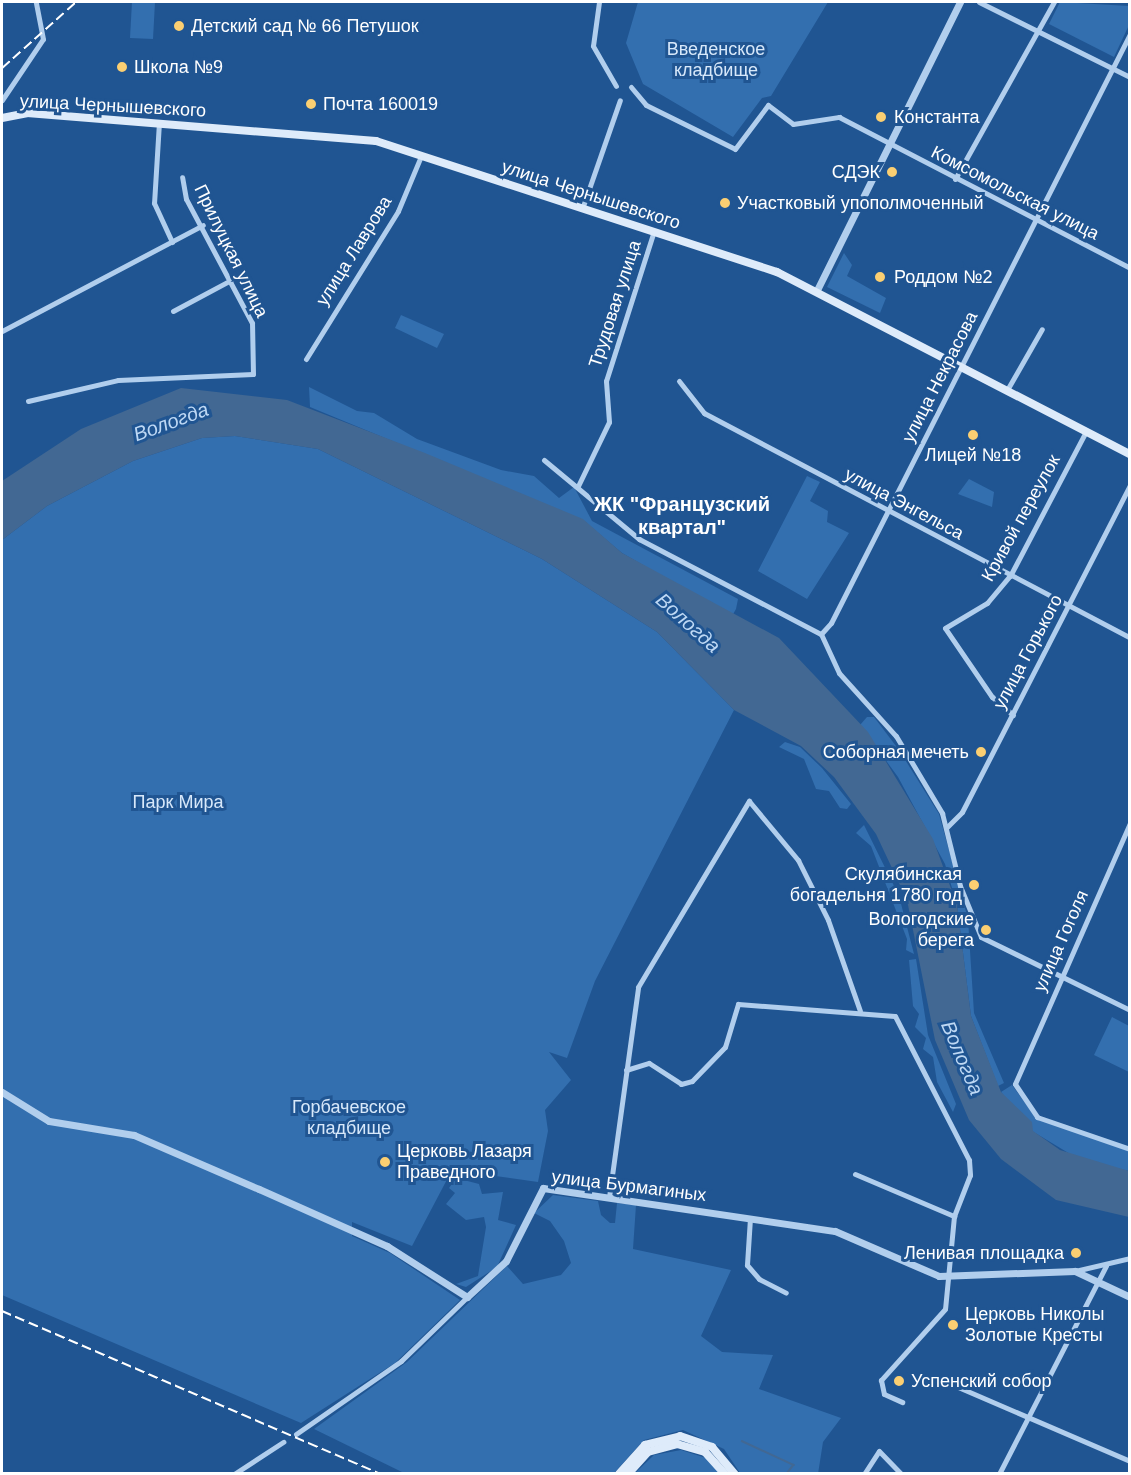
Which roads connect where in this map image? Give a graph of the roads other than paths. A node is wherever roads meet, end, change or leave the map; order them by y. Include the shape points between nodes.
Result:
1 (36, 2) edge
2 (599, 2) edge
3 (960, 2) edge
4 (979, 2) edge
5 (1054, 2) edge
6 (1039, 31) junction
7 (1130, 34) edge
8 (1112, 68) junction
9 (1130, 77) edge
10 (616, 86) dead end
11 (631, 87) dead end
12 (2, 100) edge
13 (620, 100) dead end
14 (2, 118) edge
15 (159, 122) junction
16 (887, 144) junction
17 (421, 156) junction
18 (182, 177) dead end
19 (955, 179) junction
20 (582, 209) junction
21 (1036, 220) junction
22 (203, 225) junction
23 (654, 231) junction
24 (172, 242) junction
25 (1130, 268) edge
26 (231, 280) junction
27 (817, 290) junction
28 (173, 311) dead end
29 (1042, 329) dead end
30 (2, 331) edge
31 (306, 359) dead end
32 (962, 366) junction
33 (679, 381) dead end
34 (1007, 390) junction
35 (28, 401) dead end
36 (1086, 431) junction
37 (1130, 454) edge
38 (544, 460) dead end
39 (1130, 485) edge
40 (578, 486) junction
41 (886, 513) junction
42 (1010, 576) junction
43 (1069, 607) junction
44 (821, 634) junction
45 (1130, 638) edge
46 (1012, 715) junction
47 (1130, 823) edge
48 (946, 827) junction
49 (1062, 978) junction
50 (1130, 1010) edge
51 (860, 1011) junction
52 (626, 1070) junction
53 (2, 1092) edge
54 (1130, 1149) edge
55 (855, 1174) dead end
56 (609, 1197) junction
57 (954, 1216) junction
58 (750, 1218) junction
59 (1130, 1258) edge
60 (1106, 1266) junction
61 (1075, 1271) junction
62 (951, 1278) junction
63 (1098, 1282) junction
64 (786, 1293) dead end
65 (467, 1297) junction
66 (1130, 1297) edge
67 (958, 1387) dead end
68 (902, 1402) dead end
69 (1028, 1416) junction
70 (296, 1434) dead end
71 (283, 1442) dead end
72 (1130, 1461) edge
73 (234, 1473) edge
74 (619, 1473) edge
75 (628, 1473) edge
76 (725, 1473) edge
77 (735, 1473) edge
78 (864, 1473) edge
79 (901, 1473) edge
80 (999, 1473) edge

1 - 12 street via 43,39
2 - 10 street via 593,46
3 - 16 street
4 - 6 street
5 - 6 street
6 - 8 street
6 - 19 street
7 - 8 street, улица Некрасова
8 - 9 street
8 - 21 street, улица Некрасова
11 - 16 street, Комсомольская улица via 646,105 735,149 771,104 793,124 833,116
13 - 20 street
14 - 15 main road, улица Чернышевского via 27,113
15 - 17 main road, улица Чернышевского via 360,138
15 - 24 street via 154,204
16 - 19 street, Комсомольская улица
16 - 27 street
17 - 20 main road, улица Чернышевского
17 - 31 street, улица Лаврова via 398,211
18 - 22 street, Прилуцкая улица via 186,199
19 - 21 street, Комсомольская улица
20 - 23 main road, улица Чернышевского
21 - 25 street, Комсомольская улица
21 - 32 street, улица Некрасова
22 - 24 street
22 - 26 street, Прилуцкая улица
23 - 27 main road, улица Чернышевского
23 - 40 street, Трудовая улица via 606,381 609,422
24 - 30 street
26 - 28 street
26 - 35 street, Прилуцкая улица via 252,323 253,374 118,380
27 - 32 main road, улица Чернышевского
29 - 34 street
32 - 34 main road, улица Чернышевского
32 - 41 street, улица Некрасова
33 - 41 street, улица Энгельса via 704,413
34 - 36 main road, улица Чернышевского
36 - 37 main road, улица Чернышевского
36 - 42 street, Кривой переулок
38 - 40 street
39 - 43 street, улица Горького
40 - 44 street via 639,539
41 - 42 street, улица Энгельса
41 - 44 street, улица Некрасова
42 - 43 street, улица Энгельса
42 - 46 street, Кривой переулок via 987,603 945,628 992,697
43 - 45 street, улица Энгельса
43 - 46 street, улица Горького
44 - 48 street via 839,673 909,755
46 - 48 street, улица Горького via 962,812
47 - 49 street, улица Гоголя
48 - 49 street via 973,926 981,937
49 - 50 street
49 - 54 street, улица Гоголя via 1018,1071 1016,1090 1036,1117
51 - 52 street via 738,1004 725,1047 692,1081 681,1084 650,1063
51 - 52 street via 828,920 798,860 750,801 638,987
51 - 57 street via 895,1016 969,1160 970,1175
52 - 56 street
53 - 65 street via 49,1121 134,1135 259,1189 387,1246
55 - 57 street
56 - 58 street, улица Бурмагиных
56 - 65 street, улица Бурмагиных via 543,1188 506,1261
57 - 62 street
58 - 62 street, улица Бурмагиных via 844,1234 912,1268
58 - 64 street via 747,1265 759,1279
59 - 60 street, улица Бурмагиных
60 - 61 street, улица Бурмагиных
60 - 63 street
61 - 62 street, улица Бурмагиных
61 - 63 street
62 - 68 street via 940,1317 881,1380 884,1394
63 - 66 street
63 - 69 street
65 - 70 street via 401,1361
67 - 69 street
69 - 72 street
69 - 80 street
71 - 73 street
74 - 77 main road via 645,1445 680,1436 712,1447
75 - 76 main road via 648,1452 677,1444 705,1452
78 - 79 street via 879,1451

